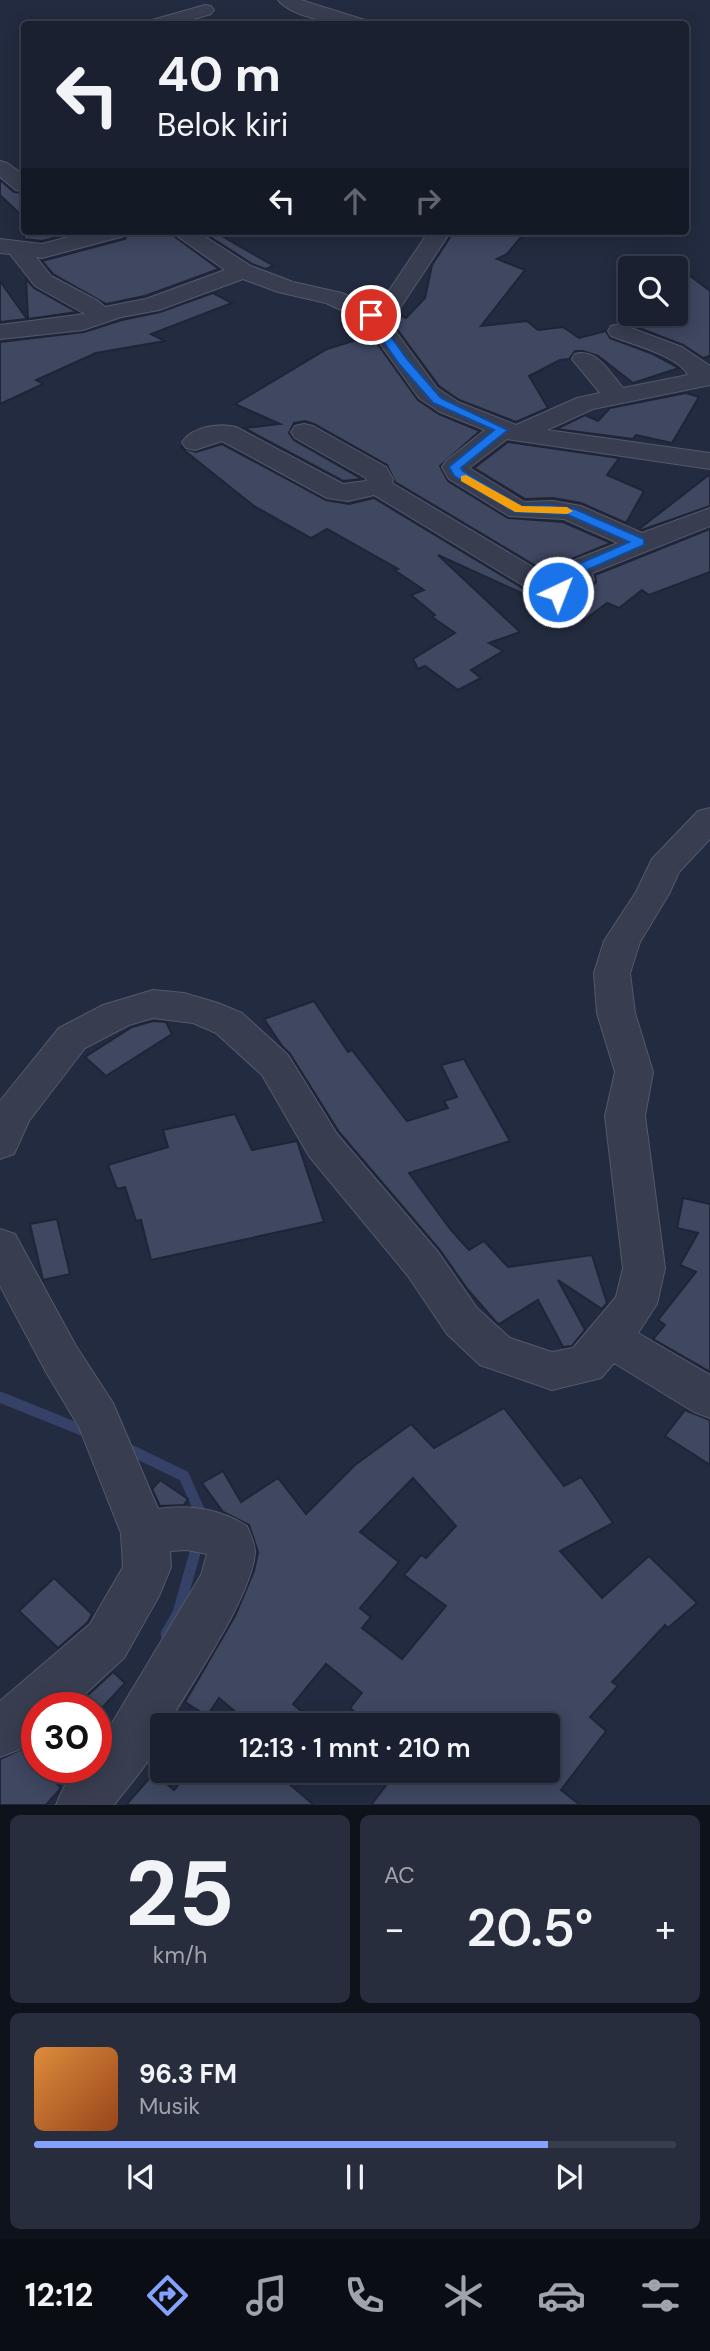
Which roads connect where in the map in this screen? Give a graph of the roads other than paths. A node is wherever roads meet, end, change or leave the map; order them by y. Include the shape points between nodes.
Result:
1 (186, 0) edge
2 (287, 0) edge
3 (170, 21) edge
4 (348, 21) edge
5 (0, 167) edge
6 (21, 183) edge
7 (95, 235) edge
8 (187, 235) edge
9 (437, 235) edge
10 (8, 247) edge
11 (243, 271) junction
12 (371, 315) junction
13 (101, 317) junction
14 (620, 331) dead end
15 (0, 332) edge
16 (584, 359) dead end
17 (705, 379) edge
18 (617, 397) junction
19 (304, 432) dead end
20 (510, 432) junction
21 (195, 442) dead end
22 (710, 461) edge
23 (378, 486) junction
24 (710, 516) edge
25 (639, 542) junction
26 (710, 819) edge
27 (0, 1143) edge
28 (0, 1246) edge
29 (609, 1338) junction
30 (710, 1398) edge
31 (183, 1532) junction
32 (0, 1732) edge
33 (82, 1805) edge

1 - 3 street via 210,11
2 - 4 street
5 - 6 street
7 - 10 street via 42,251
8 - 11 street
9 - 12 street via 392,303
10 - 13 street via 43,281 90,306
11 - 12 street via 344,302
11 - 13 street
12 - 20 street via 437,401
13 - 15 street
14 - 17 street via 695,365
16 - 18 street
17 - 18 street
18 - 20 street via 586,403
19 - 23 street via 377,473
20 - 22 street
20 - 25 street via 457,465 458,473 519,510 571,512
21 - 23 street via 227,433 337,492
23 - 25 street via 554,592 577,583 580,568
24 - 25 street
26 - 29 street via 664,867 622,941 612,973 616,1013 634,1072 625,1116 644,1268 636,1304
27 - 29 street via 12,1114 72,1038 116,1015 153,1004 184,1007 229,1023 275,1065 323,1146 423,1264 462,1321 495,1352 552,1371 586,1365
28 - 31 street via 97,1417 120,1479
29 - 30 street
31 - 32 street via 147,1567 107,1641
31 - 33 street via 227,1539 231,1550 222,1585 130,1741

